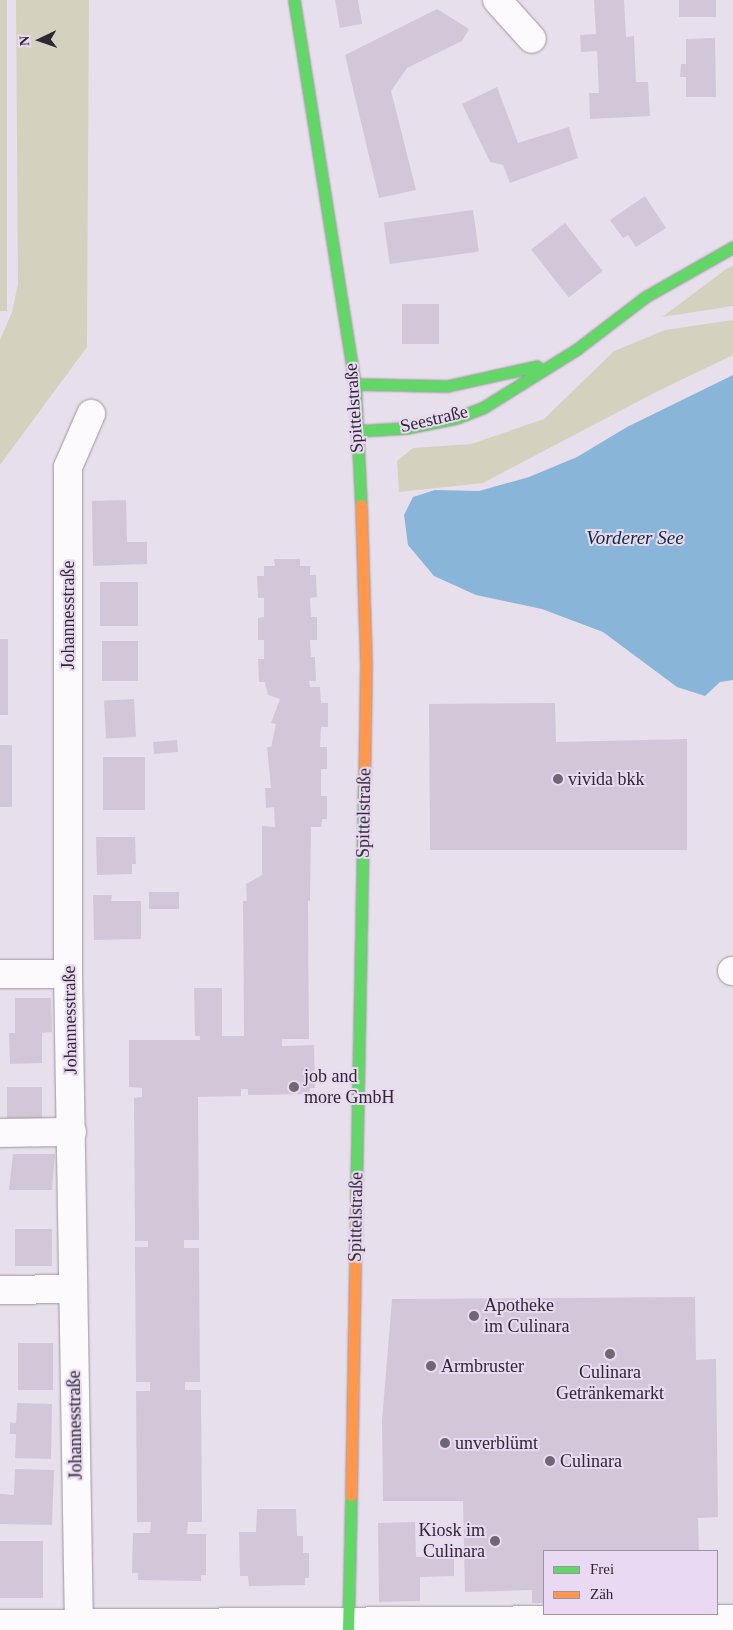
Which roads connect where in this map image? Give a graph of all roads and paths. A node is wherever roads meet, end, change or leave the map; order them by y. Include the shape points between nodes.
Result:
1 (294, 0) edge
2 (497, 0) edge
3 (532, 39) dead end
4 (733, 247) edge
5 (558, 361) junction
6 (355, 384) junction
7 (91, 414) dead end
8 (356, 431) junction
9 (0, 974) edge
10 (68, 974) junction
11 (72, 1132) junction
12 (0, 1133) edge
13 (72, 1289) junction
14 (0, 1290) edge
15 (733, 1619) edge
16 (0, 1624) edge
17 (79, 1627) edge
18 (348, 1627) edge

1 - 6 main road, Spittelstraße
2 - 3 street
4 - 5 main road, Seestraße via 645,297
5 - 6 main road, Seestraße via 447,386
5 - 8 main road, Seestraße via 484,407 456,418 406,428
6 - 8 main road, Spittelstraße
7 - 10 street, Johannesstraße via 68,467
8 - 18 main road, Spittelstraße via 366,664
9 - 10 street
10 - 11 street, Johannesstraße
11 - 12 street
11 - 13 street, Johannesstraße
13 - 14 street
13 - 17 street, Johannesstraße
15 - 18 street
16 - 17 street
17 - 18 street

